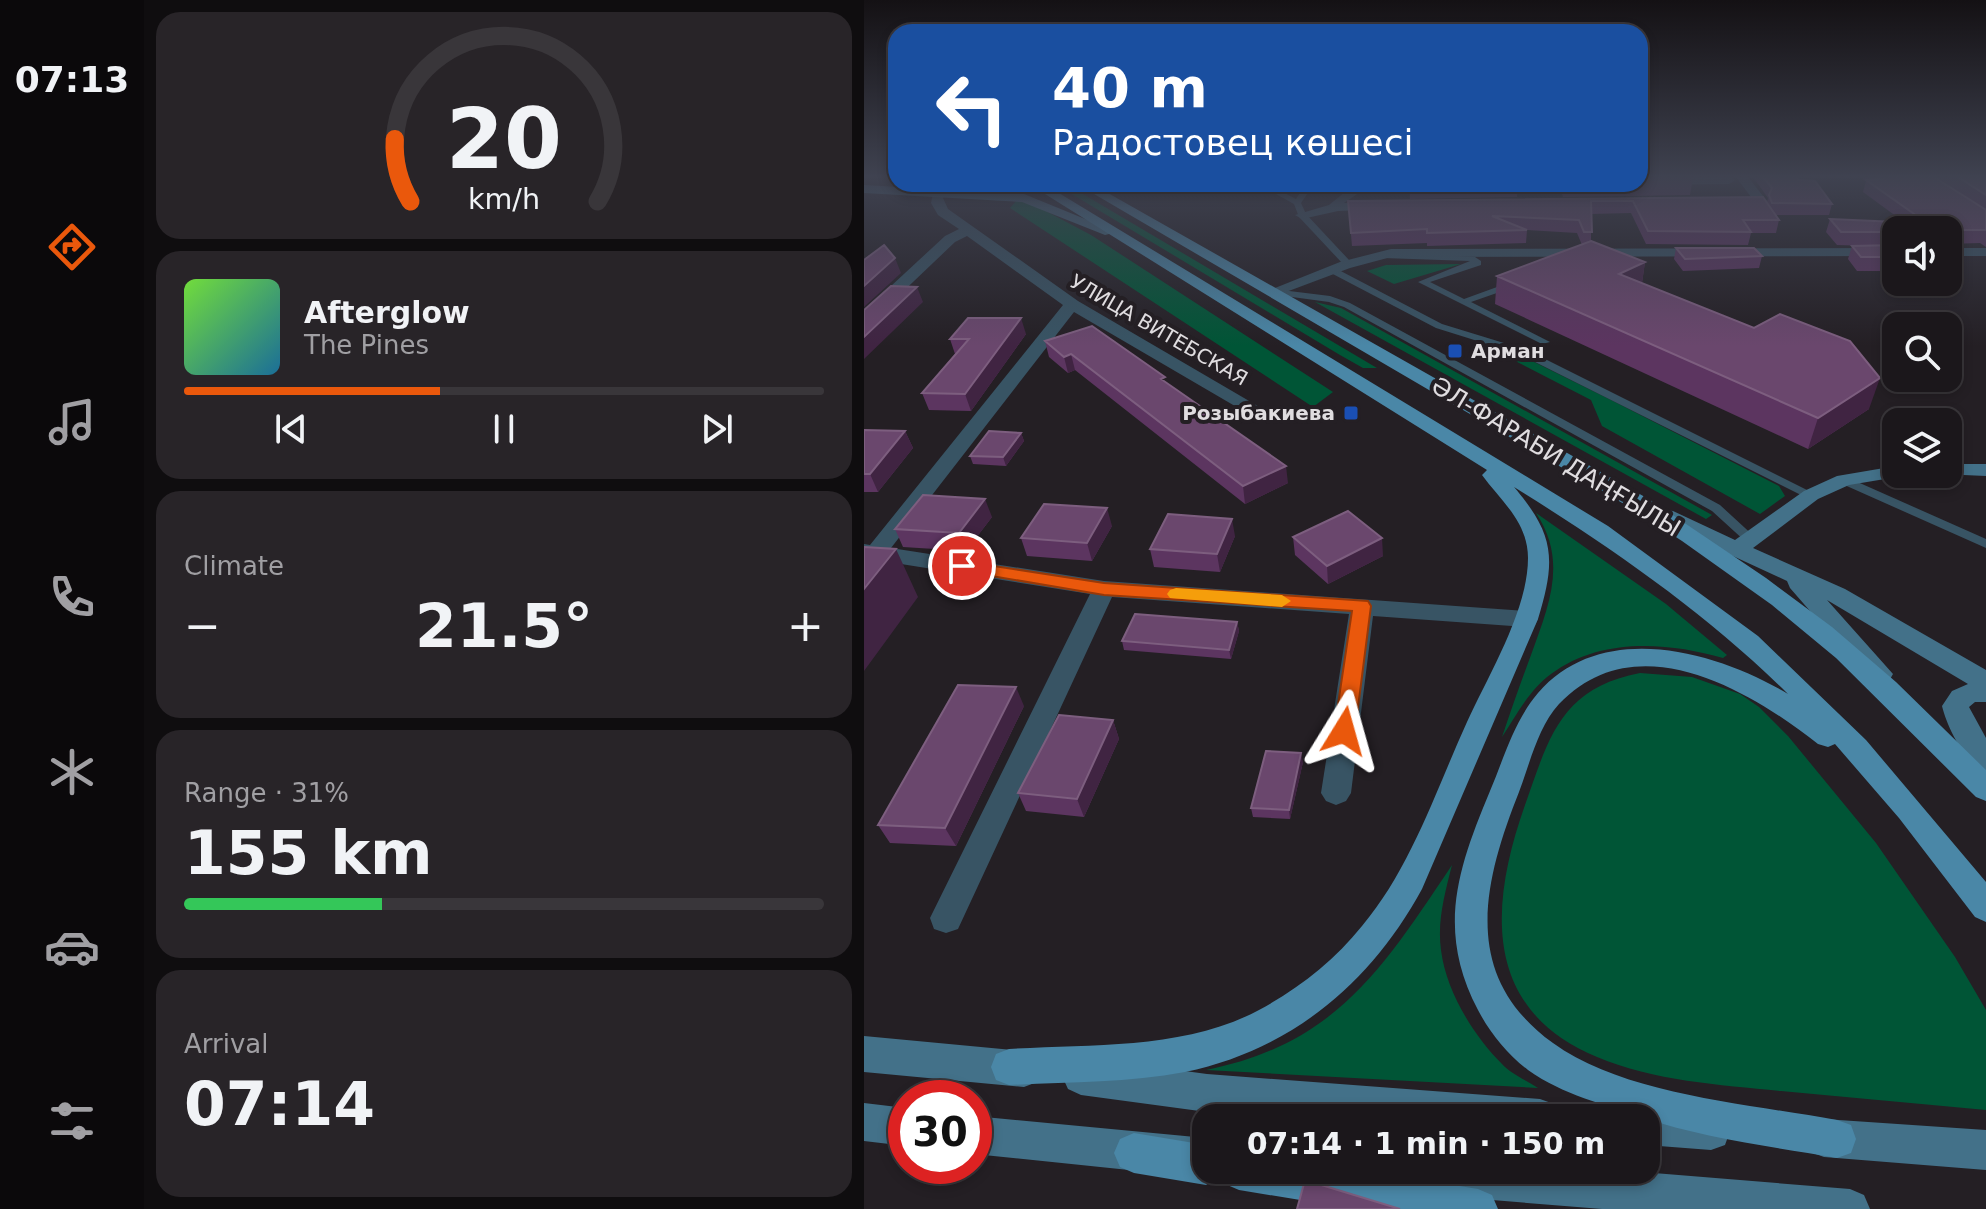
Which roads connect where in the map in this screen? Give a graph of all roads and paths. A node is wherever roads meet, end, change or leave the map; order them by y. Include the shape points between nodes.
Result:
1 (961, 233) edge
2 (973, 233) edge
3 (1112, 233) edge
4 (1170, 233) edge
5 (1317, 233) edge
6 (1882, 252) edge
7 (1962, 252) edge
8 (1986, 252) edge
9 (1373, 256) junction
10 (1576, 262) edge
11 (1597, 263) edge
12 (1339, 266) junction
13 (1522, 281) edge
14 (1273, 292) junction
15 (1463, 302) junction
16 (1072, 304) junction
17 (864, 320) edge
18 (1545, 342) dead end
19 (1259, 412) dead end
20 (1475, 455) junction
21 (1962, 470) edge
22 (1986, 470) edge
23 (1882, 474) edge
24 (1844, 480) junction
25 (1811, 495) junction
26 (1644, 506) junction
27 (1744, 544) junction
28 (1986, 544) edge
29 (868, 557) edge
30 (1785, 571) junction
31 (1104, 589) junction
32 (1362, 606) junction
33 (1526, 619) junction
34 (1986, 682) edge
35 (1986, 692) edge
36 (1918, 718) junction
37 (1986, 760) edge
38 (1986, 789) edge
39 (1336, 793) dead end
40 (1928, 828) junction
41 (1986, 907) edge
42 (946, 918) dead end
43 (864, 1054) edge
44 (1009, 1067) junction
45 (1354, 1104) edge
46 (864, 1122) edge
47 (888, 1125) edge
48 (1660, 1127) edge
49 (992, 1137) edge
50 (1837, 1139) junction
51 (1986, 1150) edge
52 (1134, 1153) junction
53 (1192, 1157) edge
54 (1192, 1163) edge
55 (1325, 1184) edge
56 (1542, 1184) edge
57 (1478, 1209) edge
58 (1850, 1209) edge

1 - 17 street
2 - 16 street, УЛИЦА ВИТЕБСКАЯ
3 - 20 main road, ӘЛ-ФАРАБИ ДАҢҒЫЛЫ
4 - 14 main road, ӘЛ-ФАРАБИ ДАҢҒЫЛЫ
5 - 12 lane
6 - 9 street
7 - 8 street
9 - 12 street
9 - 15 lane via 1472,259 1478,263 1422,282
10 - 11 lane
12 - 14 street
12 - 25 lane via 1439,326 1523,352
13 - 15 lane
14 - 26 main road, ӘЛ-ФАРАБИ ДАҢҒЫЛЫ
14 - 27 lane via 1347,305 1716,508
15 - 18 lane
16 - 19 street, УЛИЦА ВИТЕБСКАЯ
16 - 29 street
20 - 33 main road via 1524,510 1536,533 1541,569
20 - 40 main road, ӘЛ-ФАРАБИ ДАҢҒЫЛЫ via 1684,590 1853,742
21 - 22 street
23 - 24 street
24 - 25 street
24 - 28 lane
25 - 27 street
26 - 27 street
26 - 36 main road, ӘЛ-ФАРАБИ ДАҢҒЫЛЫ via 1823,633
27 - 30 street
29 - 31 street
30 - 34 street via 1837,595
30 - 36 street
31 - 32 street
31 - 42 street
32 - 33 street
32 - 39 street
33 - 44 main road via 1410,881 1375,934 1336,979 1297,1009 1209,1048 1163,1057
35 - 37 street via 1961,696 1955,706
36 - 38 main road, ӘЛ-ФАРАБИ ДАҢҒЫЛЫ
40 - 41 main road
40 - 50 main road via 1820,728 1773,696 1720,671 1666,658 1602,664 1572,678 1550,698 1532,726 1486,838 1470,908 1472,946 1485,989 1508,1026 1541,1057 1591,1085 1646,1102
43 - 44 street
44 - 45 street via 1207,1093
46 - 47 street
48 - 50 street
49 - 52 street
50 - 51 street
52 - 53 street
52 - 54 main road
55 - 57 main road
56 - 58 street

